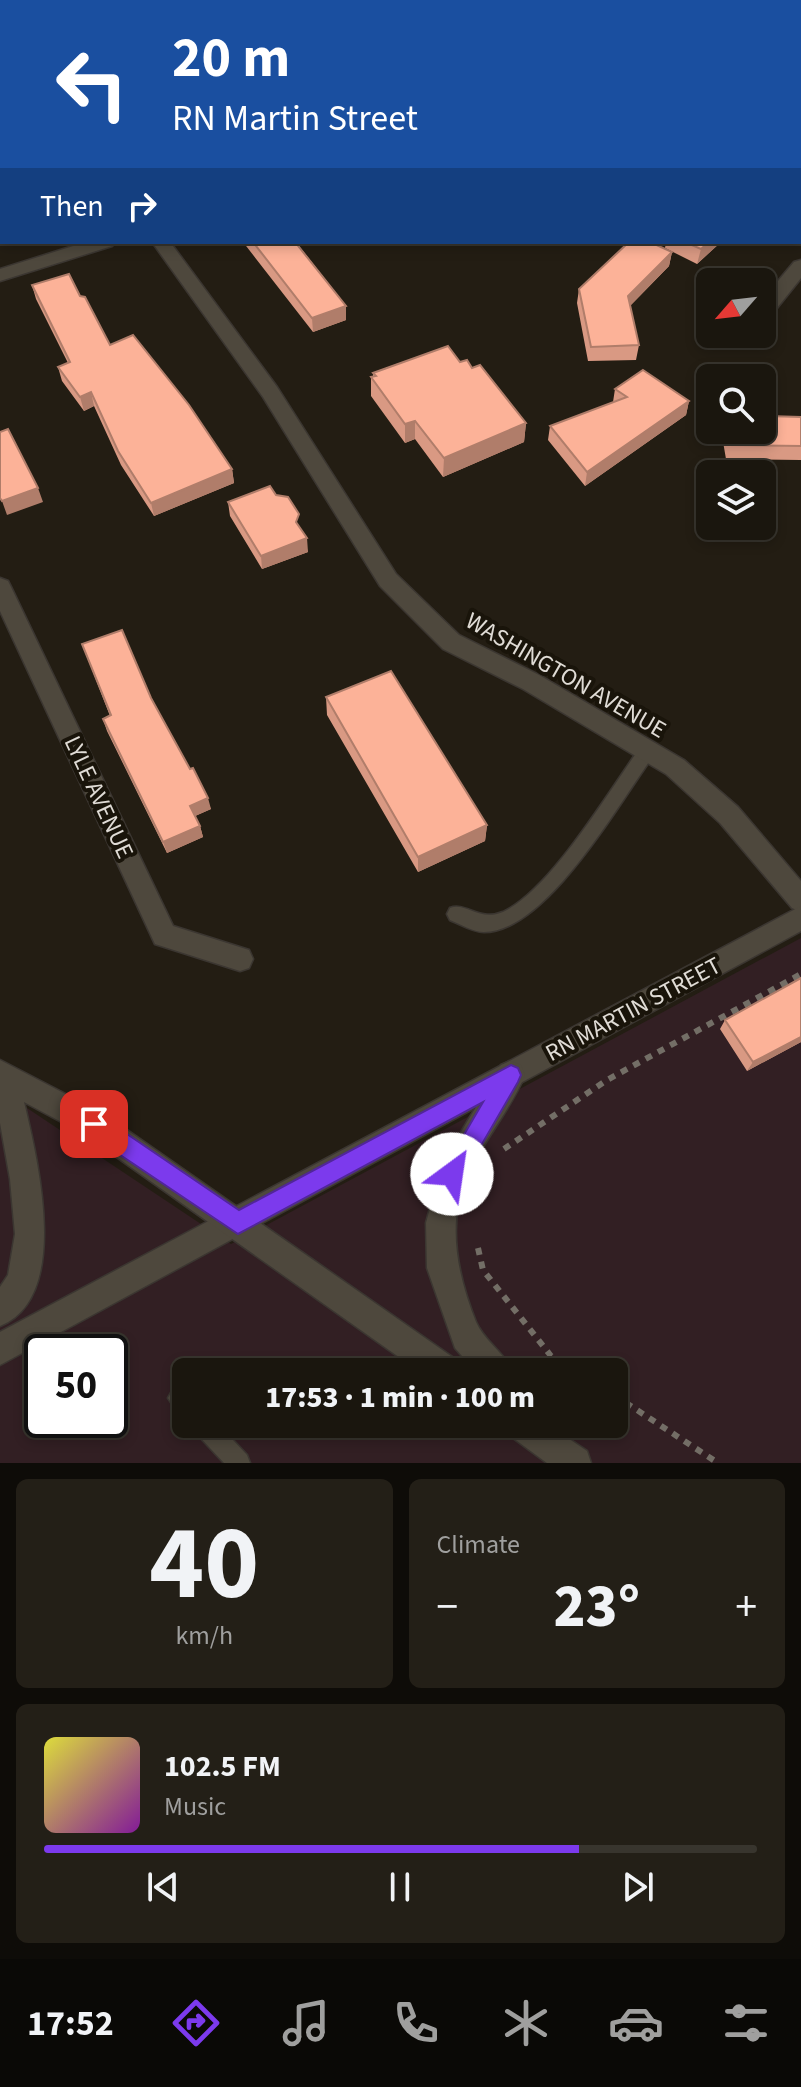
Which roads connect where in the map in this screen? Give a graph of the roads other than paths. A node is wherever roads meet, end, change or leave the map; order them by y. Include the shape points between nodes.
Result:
1 (100, 244) edge
2 (162, 244) edge
3 (801, 266) edge
4 (0, 275) edge
5 (776, 296) edge
6 (0, 587) edge
7 (648, 750) junction
8 (801, 900) edge
9 (456, 914) dead end
10 (801, 918) edge
11 (240, 959) dead end
12 (2, 1075) edge
13 (511, 1075) junction
14 (238, 1223) junction
15 (0, 1311) edge
16 (0, 1349) edge
17 (427, 1358) edge
18 (485, 1358) edge
19 (216, 1438) edge
20 (540, 1438) edge
21 (555, 1438) edge
22 (239, 1463) edge
23 (576, 1463) edge

1 - 4 street
2 - 7 street, WASHINGTON AVENUE via 270,392 403,596 451,642
3 - 5 street
6 - 11 street, LYLE AVENUE via 164,935
7 - 8 street, WASHINGTON AVENUE via 729,815
7 - 9 lane via 565,866 518,914 486,924
10 - 13 street, RN MARTIN STREET
12 - 14 street via 94,1124
12 - 15 street via 29,1198 29,1237 22,1280
13 - 14 street, RN MARTIN STREET
13 - 18 street via 452,1174 441,1223 442,1268 466,1337
14 - 16 street, RN MARTIN STREET
14 - 17 street
19 - 22 lane
20 - 23 street
21 - 23 street

